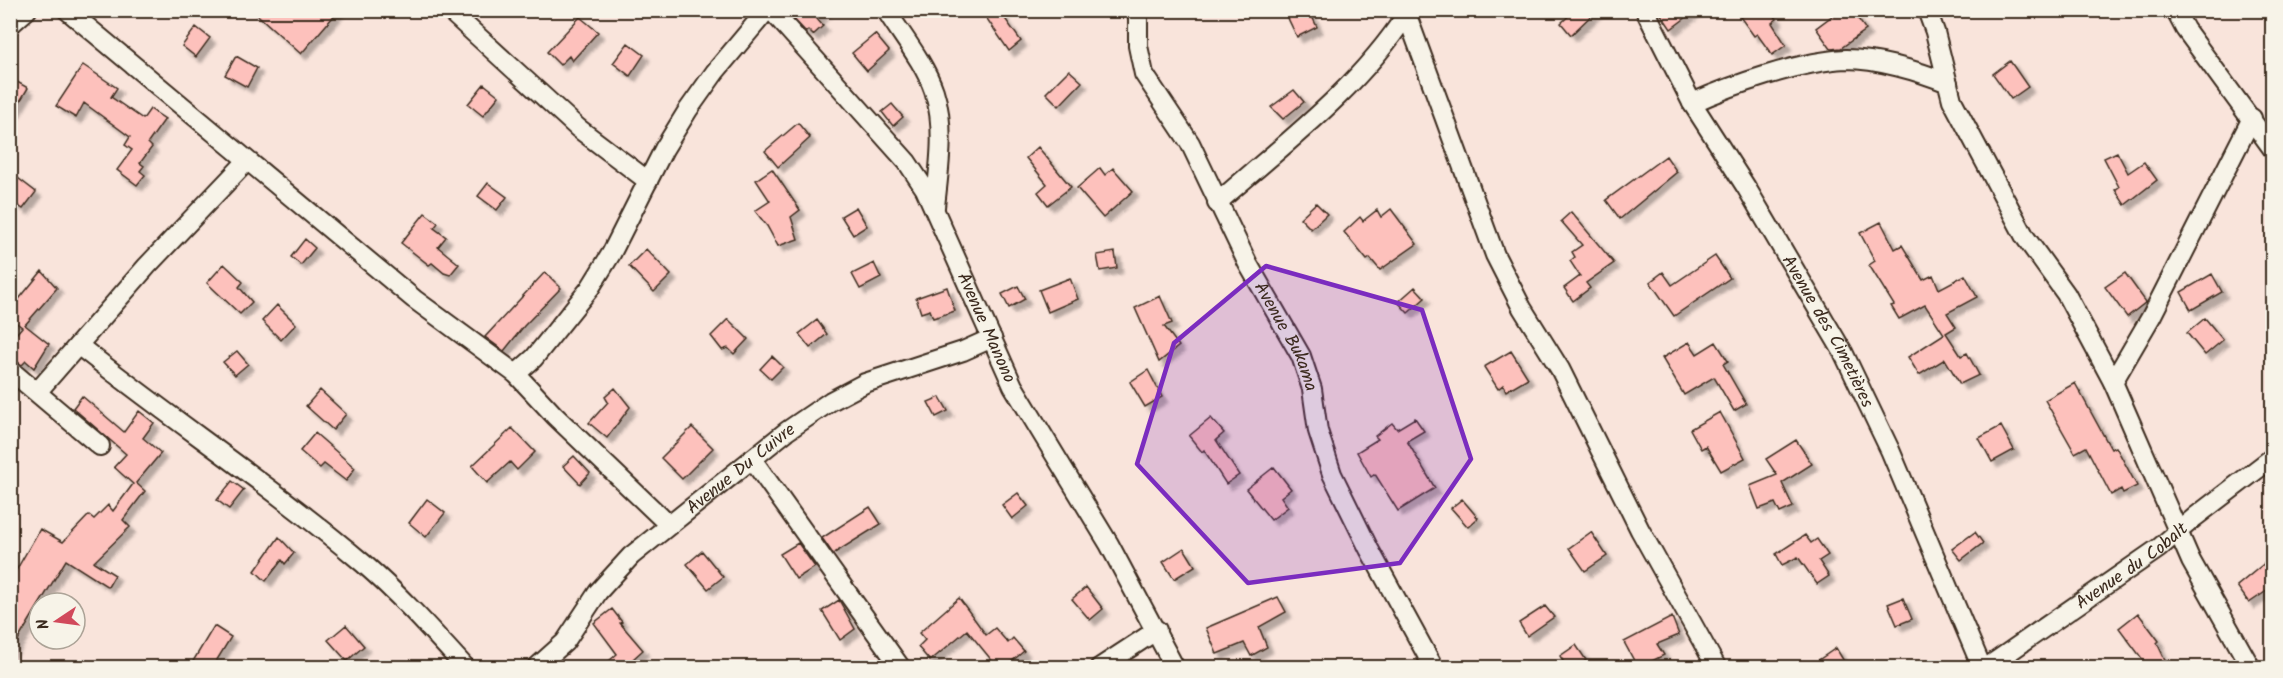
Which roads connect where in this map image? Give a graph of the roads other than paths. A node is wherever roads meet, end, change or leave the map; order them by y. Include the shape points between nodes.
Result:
1 (27, 10) edge
2 (67, 10) edge
3 (449, 10) edge
4 (769, 10) edge
5 (886, 10) edge
6 (1138, 10) edge
7 (1645, 10) edge
8 (1927, 10) edge
9 (2175, 10) edge
10 (1405, 13) edge
11 (10, 25) edge
12 (1948, 83) junction
13 (1692, 103) junction
14 (2252, 118) junction
15 (2272, 148) edge
16 (246, 162) junction
17 (648, 181) junction
18 (1217, 203) junction
19 (935, 207) junction
20 (992, 338) junction
21 (78, 345) junction
22 (10, 370) edge
23 (516, 374) junction
24 (2114, 382) junction
25 (38, 391) junction
26 (100, 447) dead end
27 (2272, 458) edge
28 (752, 459) junction
29 (668, 524) junction
30 (2178, 532) junction
31 (1157, 630) junction
32 (466, 668) edge
33 (536, 668) edge
34 (901, 668) edge
35 (1099, 668) edge
36 (1175, 668) edge
37 (1434, 668) edge
38 (1717, 668) edge
39 (1984, 668) edge
40 (2251, 668) edge

1 - 11 street
2 - 16 street
3 - 17 street via 578,128
4 - 17 street via 702,91
4 - 19 street, Avenue Manono via 908,162
5 - 19 street via 933,89 941,138
6 - 18 street, Avenue Bukama via 1138,46 1144,74 1190,143
7 - 13 street, Avenue des Cimetières
8 - 12 street
9 - 14 street
10 - 18 street via 1383,50 1342,93
10 - 38 street via 1495,255 1560,369 1640,530
12 - 13 street via 1916,70 1847,59 1791,69 1725,88
12 - 24 street via 1952,100 2025,237 2066,294
13 - 39 street, Avenue des Cimetières via 1843,352
14 - 15 street
14 - 24 street
16 - 21 street
16 - 23 street via 414,299
17 - 23 street via 590,288 534,358
18 - 37 street, Avenue Bukama via 1264,295 1301,356 1332,474
19 - 20 street, Avenue Manono
20 - 28 street, Avenue Du Cuivre via 848,391
20 - 31 street, Avenue Manono via 1013,386
21 - 25 street
21 - 32 street via 365,565 408,604
22 - 25 street
23 - 29 street
24 - 30 street
25 - 26 street
27 - 30 street, Avenue du Cobalt
28 - 29 street, Avenue Du Cuivre
28 - 34 street
29 - 33 street, Avenue Du Cuivre via 615,572 565,642
30 - 39 street, Avenue du Cobalt
30 - 40 street
31 - 35 street
31 - 36 street, Avenue Manono

